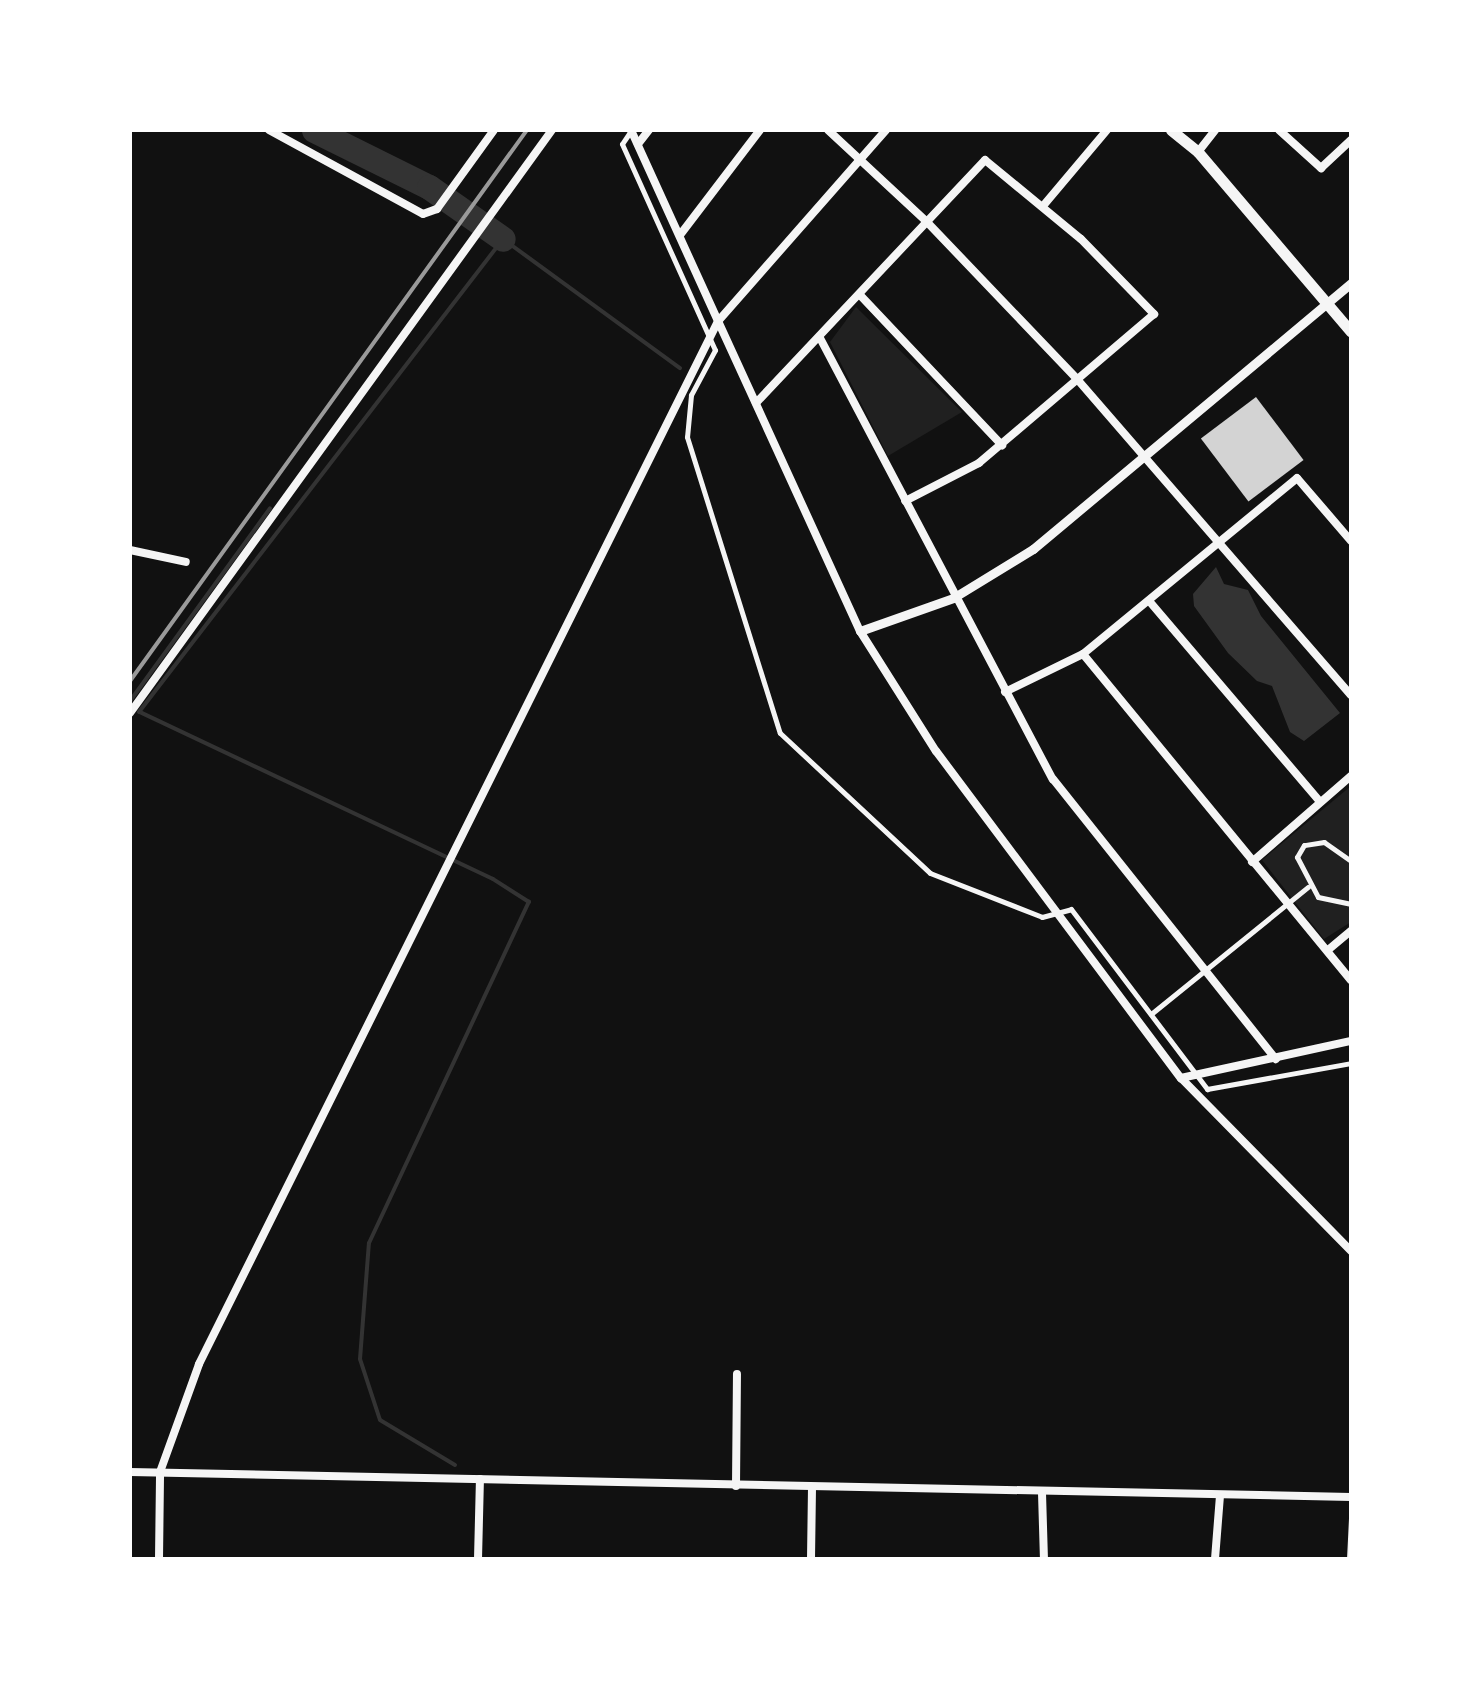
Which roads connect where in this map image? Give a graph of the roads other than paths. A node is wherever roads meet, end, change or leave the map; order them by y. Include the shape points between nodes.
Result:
1 (269, 130) edge
2 (494, 130) edge
3 (552, 130) edge
4 (631, 130) edge
5 (650, 130) edge
6 (760, 130) edge
7 (828, 130) edge
8 (886, 130) edge
9 (1106, 130) edge
10 (1171, 130) edge
11 (1216, 130) edge
12 (1279, 130) edge
13 (1351, 140) edge
14 (638, 144) junction
15 (1198, 152) junction
16 (860, 158) junction
17 (1043, 206) junction
18 (927, 222) junction
19 (680, 235) junction
20 (1351, 283) edge
21 (860, 295) junction
22 (1324, 303) junction
23 (718, 321) junction
24 (1351, 332) edge
25 (710, 337) junction
26 (820, 338) junction
27 (1077, 380) junction
28 (756, 402) junction
29 (1002, 446) junction
30 (1144, 459) junction
31 (905, 502) junction
32 (1219, 540) junction
33 (1351, 542) edge
34 (130, 550) edge
35 (186, 562) dead end
36 (953, 598) junction
37 (1150, 602) junction
38 (860, 631) junction
39 (1082, 654) junction
40 (1005, 692) junction
41 (1351, 695) edge
42 (130, 713) edge
43 (1351, 776) edge
44 (1320, 802) junction
45 (1350, 856) edge
46 (1252, 862) junction
47 (1308, 886) junction
48 (1286, 904) junction
49 (1351, 904) edge
50 (1057, 913) junction
51 (1351, 931) edge
52 (1328, 950) junction
53 (1204, 972) junction
54 (1351, 980) edge
55 (1150, 1014) junction
56 (1351, 1042) edge
57 (1276, 1059) junction
58 (1351, 1062) edge
59 (1197, 1075) junction
60 (1181, 1078) junction
61 (1351, 1251) edge
62 (737, 1374) dead end
63 (130, 1472) edge
64 (160, 1472) junction
65 (480, 1479) junction
66 (736, 1486) junction
67 (812, 1487) junction
68 (1042, 1493) junction
69 (1220, 1496) junction
70 (1351, 1497) edge
71 (1351, 1518) edge
72 (159, 1559) edge
73 (478, 1559) edge
74 (810, 1559) edge
75 (1044, 1559) edge
76 (1215, 1559) edge
77 (1349, 1559) edge

1 - 2 street via 423,214 437,209
3 - 42 street
4 - 14 street
4 - 25 street via 622,144
5 - 14 street
6 - 19 street
7 - 16 street
8 - 16 street
9 - 17 street
10 - 15 main road
11 - 15 street
12 - 13 street via 1322,168
14 - 19 street
15 - 22 main road
16 - 18 street
16 - 23 street
17 - 18 street via 985,160
17 - 27 street via 1154,314
18 - 21 street
18 - 27 street
19 - 23 street
20 - 22 street
21 - 26 street
21 - 29 street
22 - 24 main road
22 - 30 street
23 - 25 street
23 - 28 street
25 - 50 street via 715,350 690,395 687,437 721,562 780,733 930,873 1042,917
25 - 64 street via 280,1194 171,1428
26 - 28 street
26 - 31 street
27 - 29 street
27 - 30 street
28 - 38 street
29 - 31 street
30 - 32 street
30 - 36 street via 1033,549
31 - 36 street
32 - 33 street via 1297,478
32 - 37 street
32 - 41 street
34 - 35 street
36 - 38 street
36 - 40 street
37 - 39 street
37 - 44 street
38 - 50 street via 936,752
39 - 40 street
39 - 46 street
40 - 53 street via 1053,779
43 - 44 street
44 - 46 street
45 - 47 street via 1324,842 1304,845 1298,866
46 - 48 street
47 - 48 street
47 - 49 street via 1330,904
48 - 52 street
48 - 53 street
50 - 55 street via 1071,910
50 - 60 street
51 - 52 street
52 - 54 street
53 - 55 street
53 - 57 street
55 - 59 street
56 - 57 street
57 - 59 street
58 - 59 street via 1208,1089
59 - 60 street
60 - 61 street
62 - 66 street
63 - 64 street
64 - 65 street
64 - 72 street
65 - 66 street
65 - 73 street
66 - 67 street
67 - 68 street
67 - 74 street
68 - 69 street
68 - 75 street
69 - 70 street
69 - 76 street
71 - 77 street

